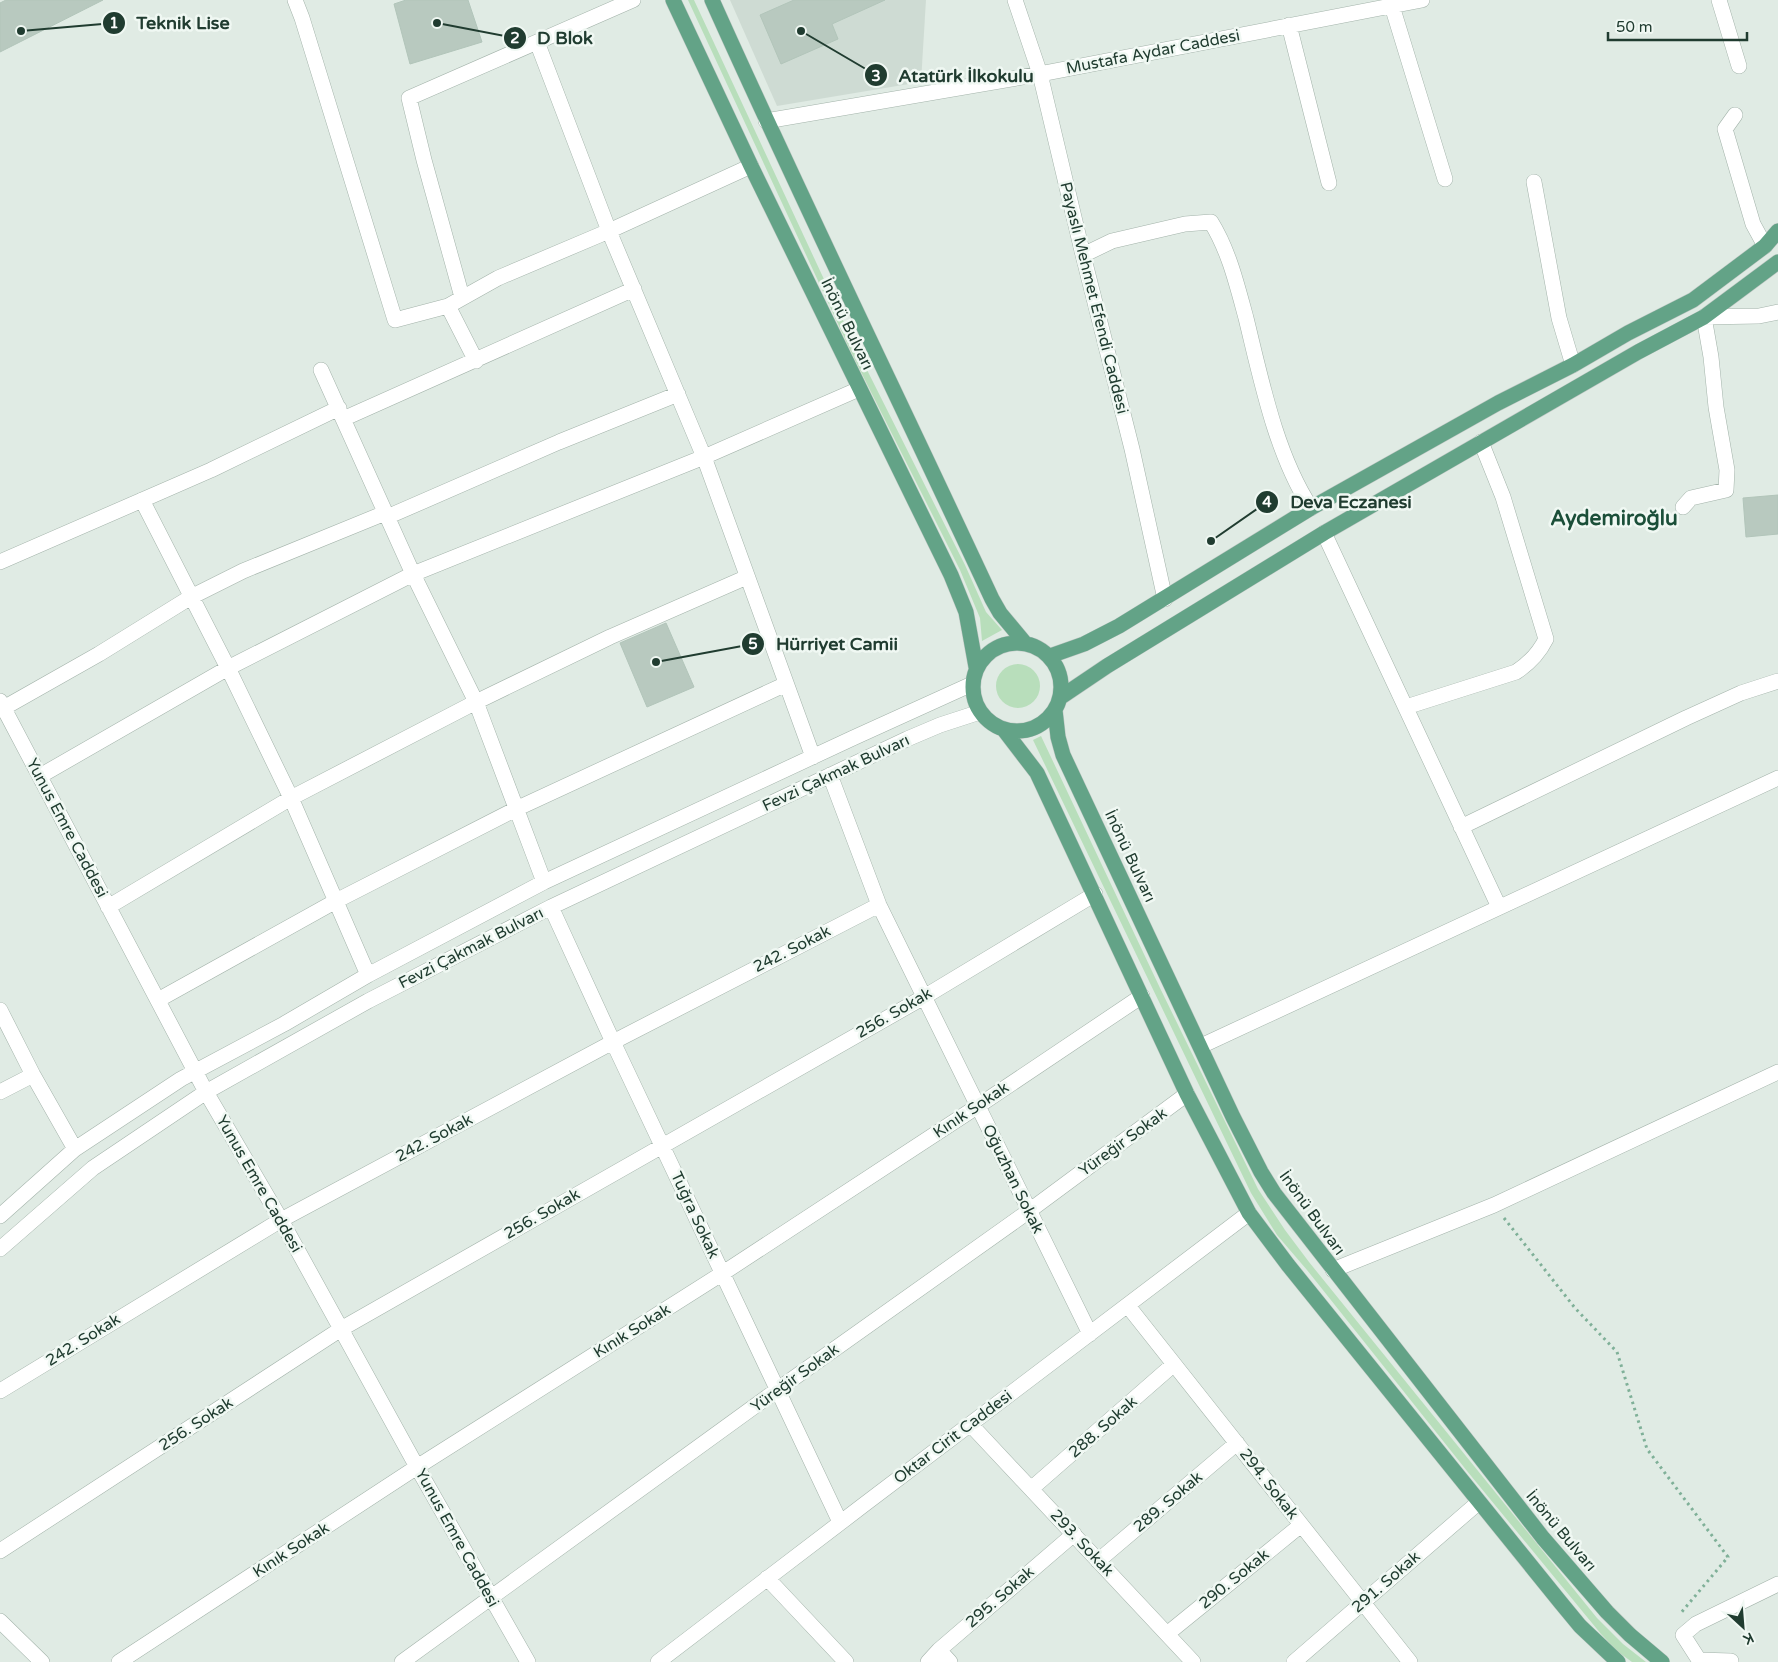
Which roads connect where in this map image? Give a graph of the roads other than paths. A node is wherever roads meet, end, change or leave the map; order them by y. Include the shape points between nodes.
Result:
1 (295, 0) edge
2 (633, 0) edge
3 (674, 0) edge
4 (712, 0) edge
5 (1015, 0) edge
6 (1422, 0) edge
7 (1719, 0) edge
8 (1392, 6) junction
9 (1289, 25) junction
10 (537, 42) junction
11 (1739, 66) dead end
12 (1040, 74) junction
13 (1735, 116) dead end
14 (766, 121) junction
15 (751, 166) junction
16 (1445, 179) dead end
17 (1534, 182) dead end
18 (1329, 183) dead end
19 (609, 231) junction
20 (1778, 231) edge
21 (1765, 246) junction
22 (1083, 255) junction
23 (1778, 262) edge
24 (634, 289) junction
25 (462, 297) junction
26 (448, 306) junction
27 (1778, 312) edge
28 (1704, 317) junction
29 (476, 361) junction
30 (1573, 365) junction
31 (321, 370) dead end
32 (859, 389) junction
33 (678, 394) junction
34 (341, 413) junction
35 (1481, 442) junction
36 (704, 457) junction
37 (142, 500) junction
38 (1683, 507) dead end
39 (1310, 508) junction
40 (386, 515) junction
41 (1324, 532) junction
42 (0, 562) edge
43 (413, 574) junction
44 (747, 578) junction
45 (191, 597) junction
46 (1165, 598) junction
47 (1025, 643) junction
48 (1050, 656) junction
49 (976, 667) junction
50 (228, 668) junction
51 (1778, 681) edge
52 (786, 684) junction
53 (972, 684) junction
54 (476, 702) junction
55 (1058, 703) junction
56 (1, 706) edge
57 (1406, 707) junction
58 (980, 712) junction
59 (1004, 730) junction
60 (813, 757) junction
61 (40, 776) junction
62 (830, 776) junction
63 (1778, 778) edge
64 (291, 798) junction
65 (516, 809) junction
66 (1462, 828) junction
67 (544, 882) junction
68 (1095, 894) junction
69 (336, 901) junction
70 (879, 905) junction
71 (108, 907) junction
72 (551, 907) junction
73 (1499, 907) junction
74 (368, 975) junction
75 (1142, 996) junction
76 (924, 997) junction
77 (158, 1000) junction
78 (0, 1010) edge
79 (613, 1042) junction
80 (1201, 1046) junction
81 (195, 1071) junction
82 (1778, 1072) edge
83 (32, 1075) junction
84 (0, 1092) edge
85 (206, 1092) junction
86 (1187, 1094) junction
87 (978, 1106) junction
88 (663, 1146) junction
89 (75, 1149) junction
90 (1029, 1211) junction
91 (1249, 1213) junction
92 (0, 1216) edge
93 (281, 1220) junction
94 (0, 1249) edge
95 (1332, 1270) junction
96 (723, 1273) junction
97 (1128, 1306) junction
98 (341, 1329) junction
99 (1090, 1334) junction
100 (1174, 1364) junction
101 (778, 1390) junction
102 (0, 1391) edge
103 (971, 1425) junction
104 (1237, 1444) junction
105 (417, 1468) junction
106 (1031, 1489) junction
107 (1479, 1502) junction
108 (840, 1522) junction
109 (1301, 1525) junction
110 (1074, 1534) junction
111 (0, 1551) edge
112 (1098, 1561) junction
113 (768, 1578) junction
114 (1778, 1584) edge
115 (490, 1598) junction
116 (1363, 1602) junction
117 (0, 1621) edge
118 (1167, 1634) junction
119 (939, 1650) junction
120 (1731, 1661) edge
121 (42, 1662) edge
122 (120, 1662) edge
123 (402, 1662) edge
124 (528, 1662) edge
125 (658, 1662) edge
126 (846, 1662) edge
127 (928, 1662) edge
128 (950, 1662) edge
129 (1193, 1662) edge
130 (1294, 1662) edge
131 (1410, 1662) edge
132 (1617, 1662) edge
133 (1662, 1662) edge

1 - 26 street via 395,320
2 - 10 street
3 - 15 main road, İnönü Bulvarı
4 - 14 main road
5 - 12 street, Payaslı Mehmet Efendi Caddesi
6 - 8 street, Mustafa Aydar Caddesi
7 - 11 street
8 - 9 street, Mustafa Aydar Caddesi
8 - 16 street
9 - 12 street, Mustafa Aydar Caddesi
9 - 18 street
10 - 19 street
10 - 25 street via 409,98
12 - 14 street, Mustafa Aydar Caddesi
12 - 22 street, Payaslı Mehmet Efendi Caddesi
13 - 21 street via 1725,129 1753,224
14 - 47 main road via 992,599
15 - 19 street
15 - 32 main road, İnönü Bulvarı
17 - 30 street via 1559,318
19 - 24 street
19 - 25 street via 498,278
20 - 21 main road
21 - 30 main road via 1693,300
22 - 39 street via 1112,241 1185,224 1211,222 1237,282 1272,421 1299,491
22 - 46 street, Payaslı Mehmet Efendi Caddesi via 1132,449
23 - 28 main road
24 - 29 street
24 - 33 street
25 - 26 street
26 - 29 street
27 - 28 street via 1759,316
28 - 35 main road
28 - 38 street via 1727,470 1726,490 1691,498
29 - 34 street
30 - 39 main road
31 - 34 street
32 - 36 street
32 - 49 main road, İnönü Bulvarı via 951,574 966,612
33 - 36 street
33 - 40 street
34 - 37 street
34 - 40 street
35 - 41 main road
35 - 57 street via 1503,497 1546,639 1535,656 1516,672
36 - 43 street
36 - 44 street
37 - 42 street
37 - 45 street
39 - 46 main road
40 - 43 street
40 - 45 street via 243,571
41 - 55 main road via 1095,673
41 - 57 street
43 - 50 street
43 - 54 street
44 - 52 street
44 - 54 street via 610,637
45 - 50 street
45 - 56 street via 98,654
46 - 48 main road via 1101,635
47 - 48 main road
47 - 49 main road via 996,647
48 - 55 main road via 1062,682
49 - 53 main road
50 - 61 street
50 - 64 street
51 - 66 street via 1740,693 1686,718
52 - 60 street
52 - 65 street
53 - 58 main road
53 - 60 street, Fevzi Çakmak Bulvarı
54 - 64 street
54 - 65 street
55 - 59 main road via 1046,721 1033,728
55 - 80 main road, İnönü Bulvarı via 1058,737 1063,755
56 - 61 street, Yunus Emre Caddesi
57 - 66 street
58 - 59 main road via 990,723
58 - 62 street, Fevzi Çakmak Bulvarı via 929,729
59 - 68 main road via 1037,773
60 - 67 street, Fevzi Çakmak Bulvarı
61 - 71 street, Yunus Emre Caddesi
62 - 70 street, Oğuzhan Sokak
62 - 72 street, Fevzi Çakmak Bulvarı
63 - 73 street
64 - 69 street
64 - 71 street
65 - 67 street
65 - 69 street
66 - 73 street
67 - 74 street, Fevzi Çakmak Bulvarı
68 - 75 main road
68 - 76 street, 256. Sokak
69 - 74 street
69 - 77 street
70 - 76 street, Oğuzhan Sokak
70 - 79 street, 242. Sokak
71 - 77 street, Yunus Emre Caddesi
72 - 79 street, Tuğra Sokak
72 - 85 street, Fevzi Çakmak Bulvarı via 368,1001
73 - 80 street
74 - 81 street, Fevzi Çakmak Bulvarı
75 - 86 main road
75 - 87 street, Kınık Sokak
76 - 87 street, Oğuzhan Sokak
76 - 88 street, 256. Sokak
77 - 81 street, Yunus Emre Caddesi
78 - 83 street
79 - 88 street, Tuğra Sokak
79 - 93 street, 242. Sokak
80 - 95 main road, İnönü Bulvarı via 1261,1172
81 - 85 street, Yunus Emre Caddesi
81 - 89 street, Fevzi Çakmak Bulvarı
82 - 95 street via 1494,1205
83 - 84 street
83 - 89 street
85 - 93 street, Yunus Emre Caddesi
85 - 94 street, Fevzi Çakmak Bulvarı via 93,1168
86 - 90 street, Yüreğir Sokak
86 - 91 main road
87 - 90 street, Oğuzhan Sokak
87 - 96 street, Kınık Sokak
88 - 96 street, Tuğra Sokak
88 - 98 street, 256. Sokak
89 - 92 street, Fevzi Çakmak Bulvarı
90 - 99 street, Oğuzhan Sokak
90 - 101 street, Yüreğir Sokak
91 - 97 street, Oktar Cirit Caddesi
91 - 107 main road
93 - 98 street, Yunus Emre Caddesi
93 - 102 street, 242. Sokak
95 - 133 main road, İnönü Bulvarı via 1542,1538 1607,1612
96 - 101 street, Tuğra Sokak
96 - 105 street, Kınık Sokak
97 - 99 street, Oktar Cirit Caddesi
97 - 100 street, 294. Sokak
98 - 105 street, Yunus Emre Caddesi
98 - 111 street, 256. Sokak
99 - 103 street, Oktar Cirit Caddesi
100 - 104 street, 294. Sokak
100 - 106 street, 288. Sokak
101 - 108 street, Tuğra Sokak
101 - 115 street, Yüreğir Sokak
103 - 106 street, 293. Sokak
103 - 108 street, Oktar Cirit Caddesi
104 - 109 street, 294. Sokak
104 - 112 street, 289. Sokak
105 - 115 street, Yunus Emre Caddesi
105 - 122 street, Kınık Sokak
106 - 110 street, 293. Sokak
107 - 116 street, 291. Sokak
107 - 132 main road via 1580,1626
108 - 113 street, Oktar Cirit Caddesi
109 - 116 street, 294. Sokak
109 - 118 street, 290. Sokak
110 - 112 street, 293. Sokak
110 - 119 street, 295. Sokak
112 - 118 street, 293. Sokak
113 - 125 street, Oktar Cirit Caddesi
113 - 126 street
114 - 120 street via 1696,1624 1683,1635 1699,1660
115 - 123 street, Yüreğir Sokak
115 - 124 street, Yunus Emre Caddesi
116 - 130 street, 291. Sokak
116 - 131 street, 294. Sokak
117 - 121 street
118 - 129 street, 293. Sokak
119 - 127 street, 295. Sokak
119 - 128 street

